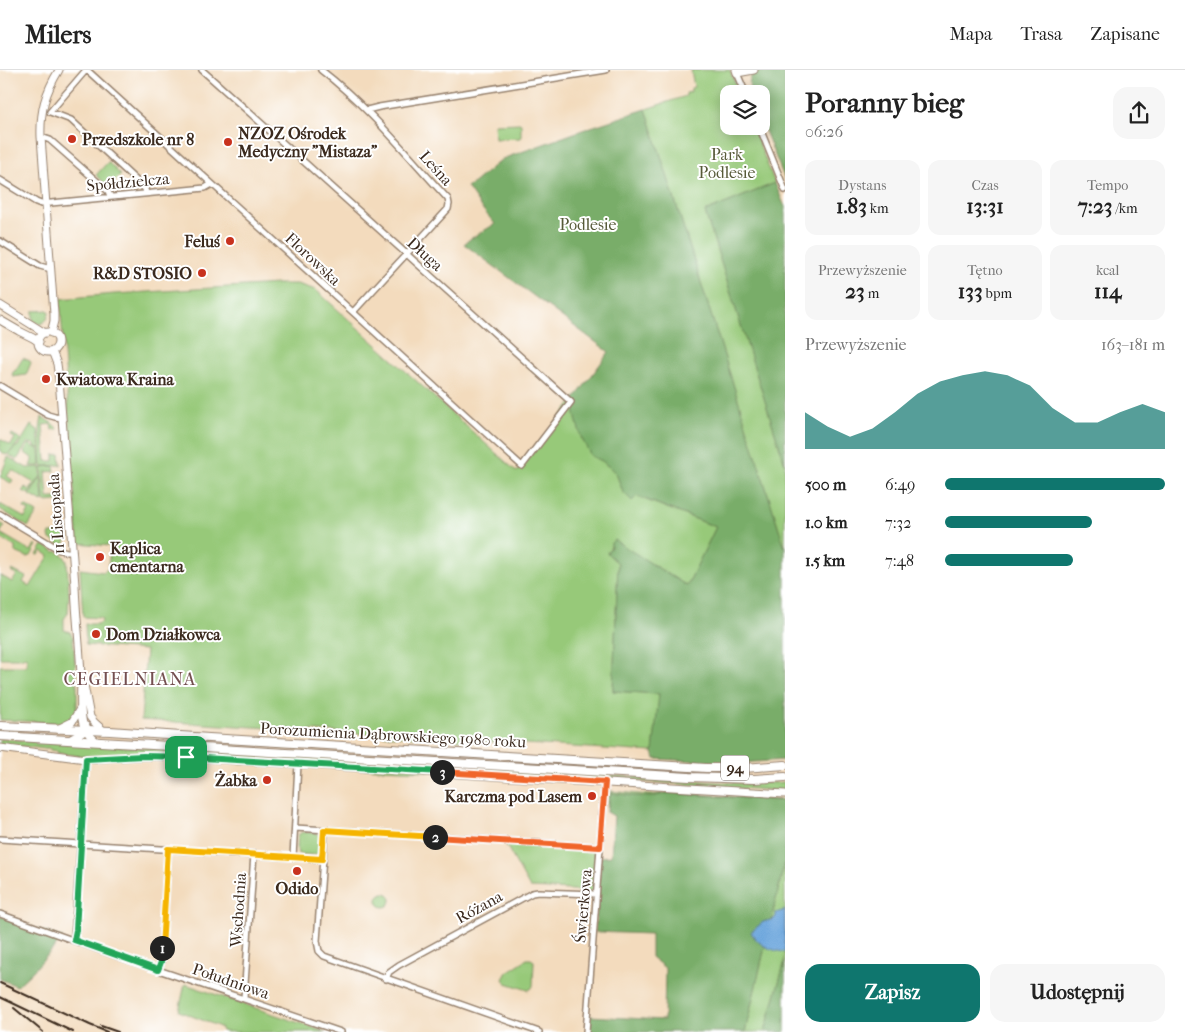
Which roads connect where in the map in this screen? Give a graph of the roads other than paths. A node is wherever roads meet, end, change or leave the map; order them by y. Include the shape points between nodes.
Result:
1 (59, 70) edge
2 (86, 70) edge
3 (202, 70) edge
4 (321, 70) edge
5 (606, 70) edge
6 (754, 70) edge
7 (736, 72) edge
8 (742, 85) edge
9 (367, 110) junction
10 (763, 135) edge
11 (41, 137) junction
12 (0, 180) edge
13 (212, 184) junction
14 (785, 190) edge
15 (146, 193) junction
16 (110, 196) junction
17 (46, 203) junction
18 (0, 241) edge
19 (407, 254) junction
20 (51, 269) junction
21 (0, 306) edge
22 (354, 312) junction
23 (54, 318) junction
24 (0, 320) edge
25 (35, 327) junction
26 (48, 333) junction
27 (39, 342) junction
28 (52, 351) junction
29 (0, 386) edge
30 (62, 418) junction
31 (522, 466) joint
32 (0, 514) edge
33 (72, 552) junction
34 (81, 676) junction
35 (81, 707) junction
36 (90, 716) junction
37 (0, 726) edge
38 (58, 729) junction
39 (85, 730) junction
40 (104, 731) junction
41 (0, 736) edge
42 (69, 740) junction
43 (96, 741) junction
44 (0, 748) edge
45 (86, 759) junction
46 (298, 764) junction
47 (785, 765) edge
48 (785, 777) edge
49 (605, 782) junction
50 (785, 794) edge
51 (295, 828) junction
52 (324, 830) junction
53 (0, 838) edge
54 (81, 843) junction
55 (600, 847) junction
56 (168, 849) junction
57 (254, 854) junction
58 (293, 857) junction
59 (322, 859) junction
60 (596, 894) junction
61 (0, 914) edge
62 (74, 940) junction
63 (158, 970) junction
64 (386, 978) junction
65 (244, 998) junction
66 (341, 1032) edge
67 (539, 1032) edge
68 (586, 1032) edge

1 - 11 street via 43,105
2 - 13 street, Florowska
2 - 15 street via 50,112 71,120
3 - 19 street, Długa
4 - 9 street, Leśna
5 - 9 street
6 - 7 street
7 - 8 street
9 - 19 street, Leśna via 448,200 448,209
10 - 14 street
11 - 16 street via 50,140 108,190
11 - 17 street
12 - 17 street via 36,202
13 - 15 street, Spółdzielcza via 205,188
13 - 22 street, Florowska
15 - 16 street, Spółdzielcza
16 - 17 street, Spółdzielcza
17 - 20 street
18 - 20 street via 40,266
19 - 22 street, Leśna
19 - 31 street, Długa via 571,402
20 - 23 street
21 - 25 street
22 - 31 street, Florowska
23 - 25 street via 44,326
23 - 26 street
24 - 27 street
25 - 26 street
26 - 27 street via 40,337
26 - 28 street via 58,340
27 - 28 street via 42,349
28 - 30 street, 11 Listopada via 58,369
29 - 30 street via 50,416
30 - 33 street, 11 Listopada
32 - 33 street via 60,550
33 - 34 street, 11 Listopada
34 - 35 street, 11 Listopada
34 - 36 street, 11 Listopada
35 - 38 street via 72,722
35 - 39 street, 11 Listopada
36 - 39 street
36 - 40 street
37 - 38 main road, Porozumienia Dąbrowskiego 1980 roku / 94
38 - 39 main road, Porozumienia Dąbrowskiego 1980 roku / 94
39 - 40 main road, Porozumienia Dąbrowskiego 1980 roku / 94
39 - 42 street
39 - 43 street
40 - 47 main road, Porozumienia Dąbrowskiego 1980 roku / 94 via 706,768
41 - 42 main road, Porozumienia Dąbrowskiego 1980 roku / 94
42 - 43 main road, Porozumienia Dąbrowskiego 1980 roku / 94
43 - 48 main road, Porozumienia Dąbrowskiego 1980 roku / 94 via 689,777
44 - 45 street
45 - 46 street via 166,756
45 - 54 street
46 - 49 street
46 - 51 street
49 - 50 street
49 - 55 street, Świerkowa
51 - 52 street
51 - 58 street
52 - 55 street
52 - 59 street
53 - 54 street
54 - 56 street
54 - 62 street
55 - 60 street, Świerkowa
56 - 57 street
56 - 63 street
57 - 58 street
57 - 65 street, Wschodnia
58 - 59 street
59 - 64 street via 319,950 328,958
60 - 64 street, Różana via 532,893 399,966
60 - 68 street, Świerkowa
61 - 62 street, Południowa
62 - 63 street, Południowa
63 - 65 street, Południowa
64 - 67 street
65 - 66 street, Południowa

